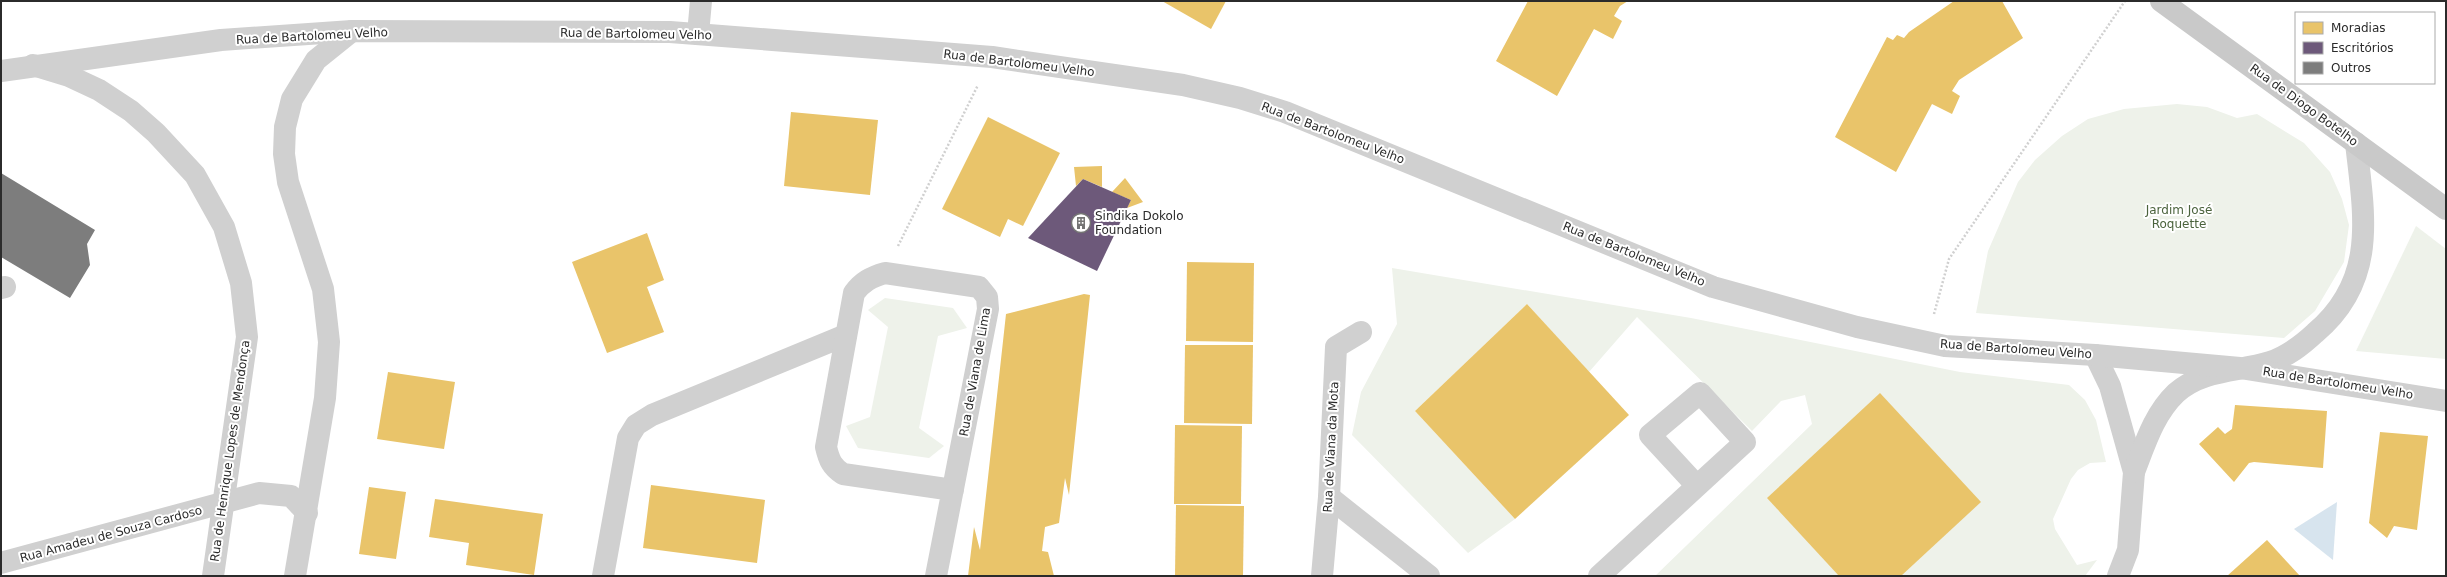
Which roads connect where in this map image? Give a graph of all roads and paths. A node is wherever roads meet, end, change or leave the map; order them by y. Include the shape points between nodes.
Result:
1 (701, 1) edge
2 (2125, 1) edge
3 (2161, 1) edge
4 (352, 31) junction
5 (698, 34) junction
6 (992, 57) junction
7 (33, 65) junction
8 (1, 71) edge
9 (2356, 143) junction
10 (2446, 209) edge
11 (885, 273) junction
12 (1361, 332) dead end
13 (846, 334) junction
14 (1926, 341) junction
15 (2095, 355) junction
16 (2240, 368) junction
17 (2446, 401) edge
18 (2134, 472) junction
19 (1696, 486) dead end
20 (953, 490) junction
21 (1329, 497) junction
22 (224, 504) junction
23 (307, 514) junction
24 (1, 563) edge
25 (213, 576) edge
26 (295, 576) edge
27 (603, 576) edge
28 (936, 576) edge
29 (1322, 576) edge
30 (1429, 576) edge
31 (1599, 576) edge
32 (2118, 576) edge

1 - 5 street
2 - 14 path via 1949,259
3 - 9 main road, Rua de Diogo Botelho
4 - 5 street, Rua de Bartolomeu Velho
4 - 7 street, Rua de Bartolomeu Velho via 220,40
4 - 23 street via 316,60 292,99 285,127 284,154 288,182 323,289 329,342 325,398
5 - 6 street, Rua de Bartolomeu Velho
6 - 11 path
6 - 14 street, Rua de Bartolomeu Velho via 1183,85 1248,100 1286,112 1713,287 1857,327
7 - 8 street, Rua de Bartolomeu Velho
7 - 22 street, Rua de Henrique Lopes de Mendonça via 69,76 99,90 131,111 156,133 195,175 224,227 241,283 247,337
9 - 10 main road, Rua de Diogo Botelho
9 - 16 street via 2365,223 2363,246 2354,283 2340,307 2323,327 2292,353 2269,362
11 - 13 street via 861,284 854,293
11 - 20 street, Rua de Viana de Lima via 979,287 987,297 988,309
12 - 21 street, Rua de Viana da Mota via 1336,347
13 - 20 street via 826,447 834,468 843,474
13 - 27 street via 652,415 636,425 628,438
14 - 15 street, Rua de Bartolomeu Velho via 1945,346
15 - 16 street, Rua de Bartolomeu Velho
15 - 18 street via 2110,386
16 - 17 street, Rua de Bartolomeu Velho
16 - 18 street via 2217,372 2194,381 2176,393 2156,417
18 - 32 street via 2128,550
19 - 31 street
20 - 28 street, Rua de Viana de Lima
21 - 29 street, Rua de Viana da Mota
21 - 30 street
22 - 23 street, Rua Amadeu de Souza Cardoso via 260,493 291,496
22 - 24 street, Rua Amadeu de Souza Cardoso
22 - 25 street, Rua de Henrique Lopes de Mendonça
23 - 26 street

